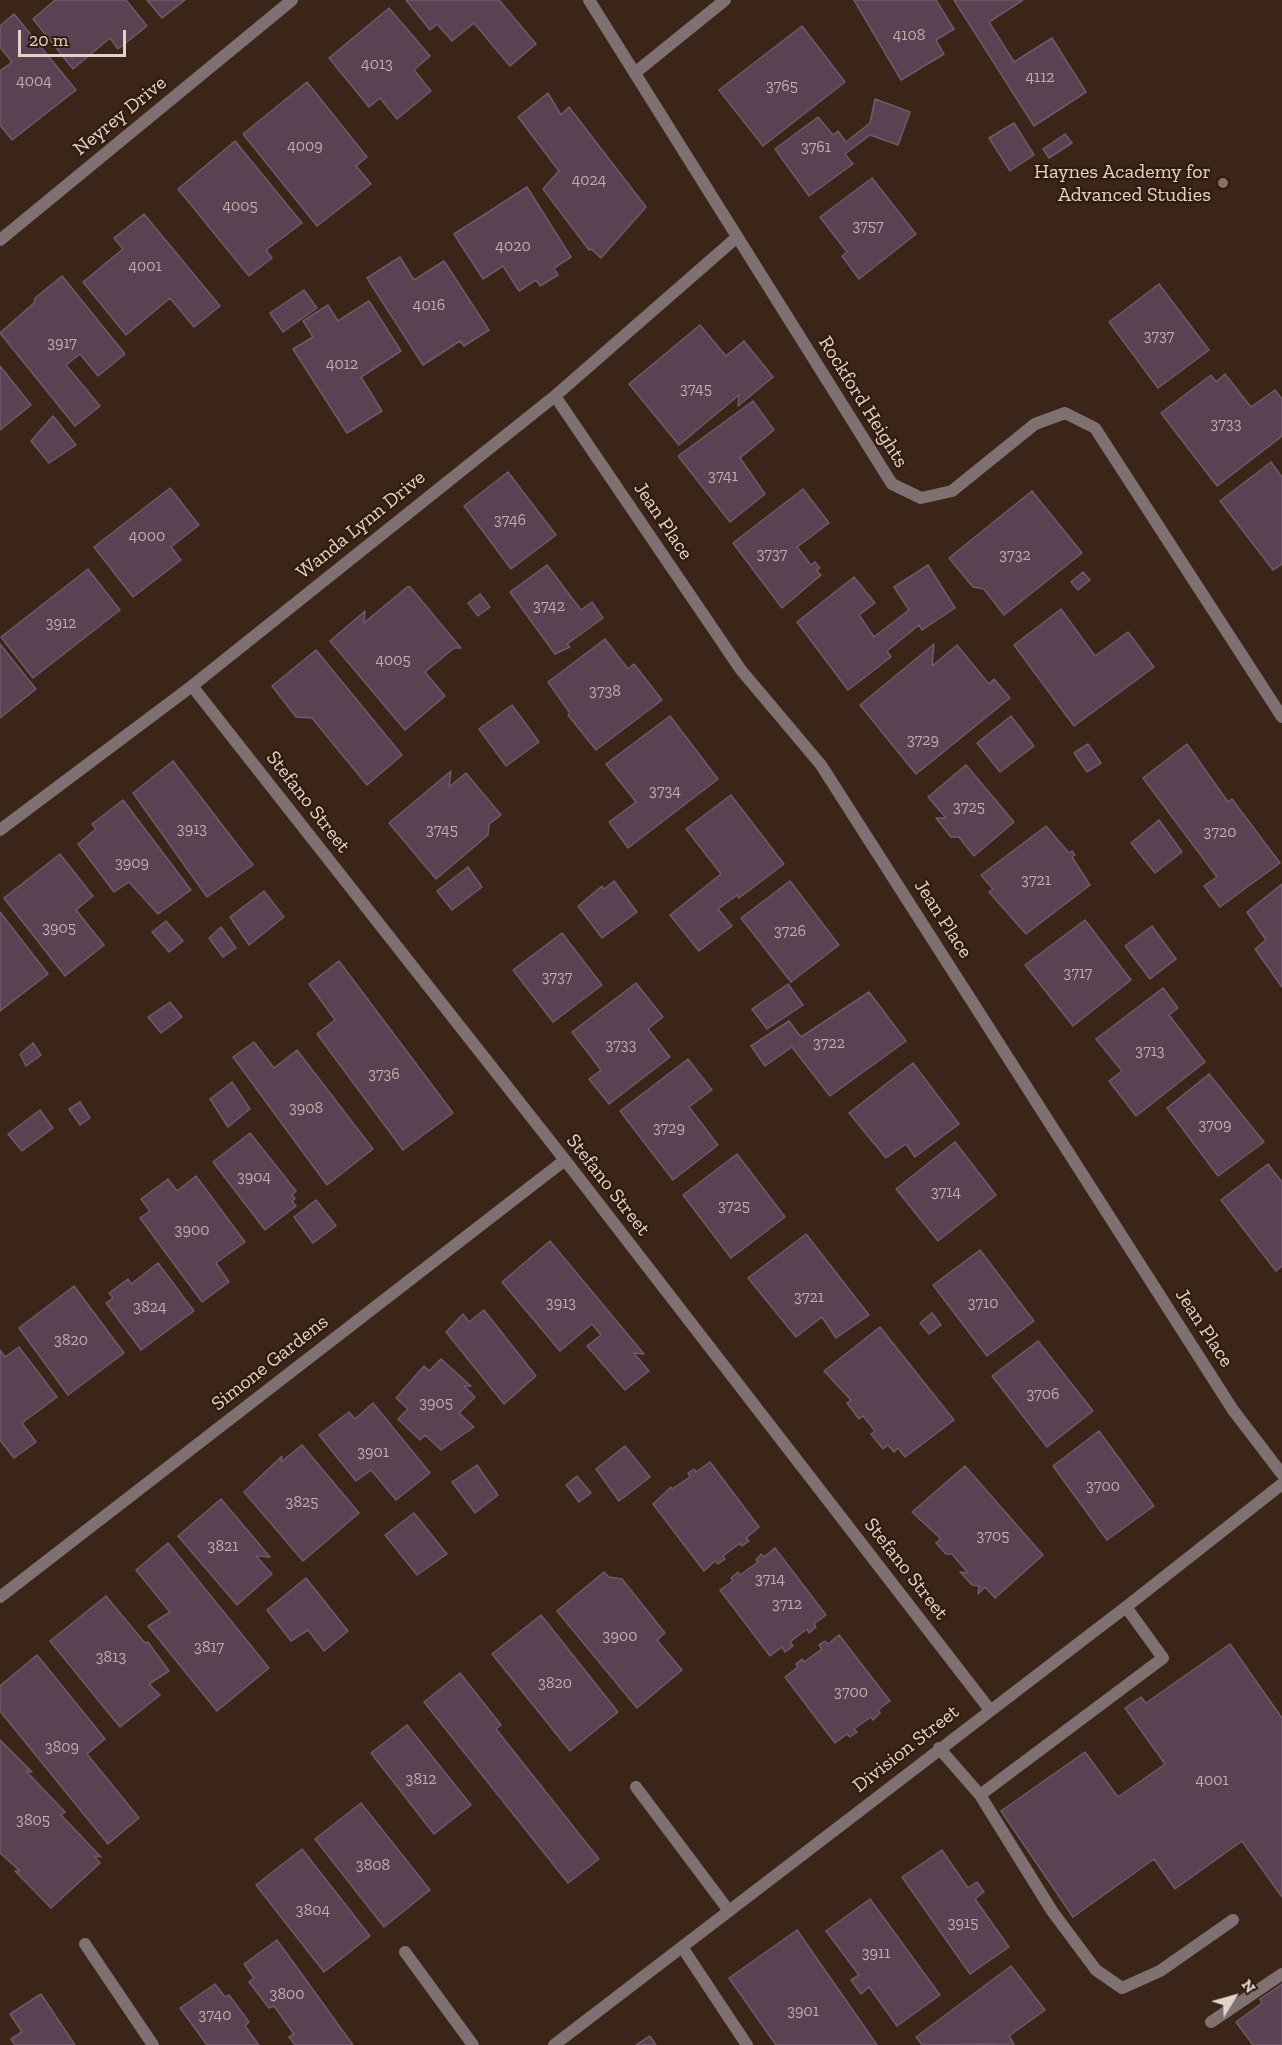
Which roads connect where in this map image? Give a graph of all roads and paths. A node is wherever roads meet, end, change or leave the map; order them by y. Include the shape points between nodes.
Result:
1 (292, 0) edge
2 (589, 0) edge
3 (725, 0) edge
4 (636, 72) junction
5 (736, 238) junction
6 (0, 240) edge
7 (555, 396) junction
8 (192, 686) junction
9 (1282, 717) edge
10 (0, 830) edge
11 (565, 1160) junction
12 (1282, 1474) edge
13 (1282, 1484) edge
14 (0, 1597) edge
15 (1126, 1607) junction
16 (990, 1710) junction
17 (939, 1748) junction
18 (636, 1787) dead end
19 (980, 1795) junction
20 (729, 1911) junction
21 (1233, 1920) dead end
22 (85, 1944) dead end
23 (682, 1947) junction
24 (405, 1952) dead end
25 (1282, 1974) edge
26 (1211, 2022) dead end
27 (153, 2045) edge
28 (473, 2045) edge
29 (554, 2045) edge
30 (747, 2045) edge

1 - 6 street, Neyrey Drive
2 - 4 street, Rockford Heights
3 - 4 street
4 - 5 street, Rockford Heights
5 - 7 street, Wanda Lynn Drive
5 - 9 street, Rockford Heights via 892,484 921,498 952,491 1035,424 1065,412 1095,428
7 - 8 street, Wanda Lynn Drive
7 - 12 street, Jean Place via 741,670 821,765 1233,1410
8 - 10 street, Wanda Lynn Drive
8 - 11 street, Stefano Street
11 - 14 street, Simone Gardens
11 - 16 street, Stefano Street
13 - 15 street, Division Street
15 - 16 street, Division Street
15 - 19 street via 1163,1658
16 - 17 street, Division Street
17 - 19 street
17 - 20 street, Division Street
18 - 20 street
19 - 21 street via 1058,1919 1096,1970 1122,1988 1160,1971
20 - 23 street, Division Street
22 - 27 street
23 - 29 street, Division Street
23 - 30 street
24 - 28 street
25 - 26 street

